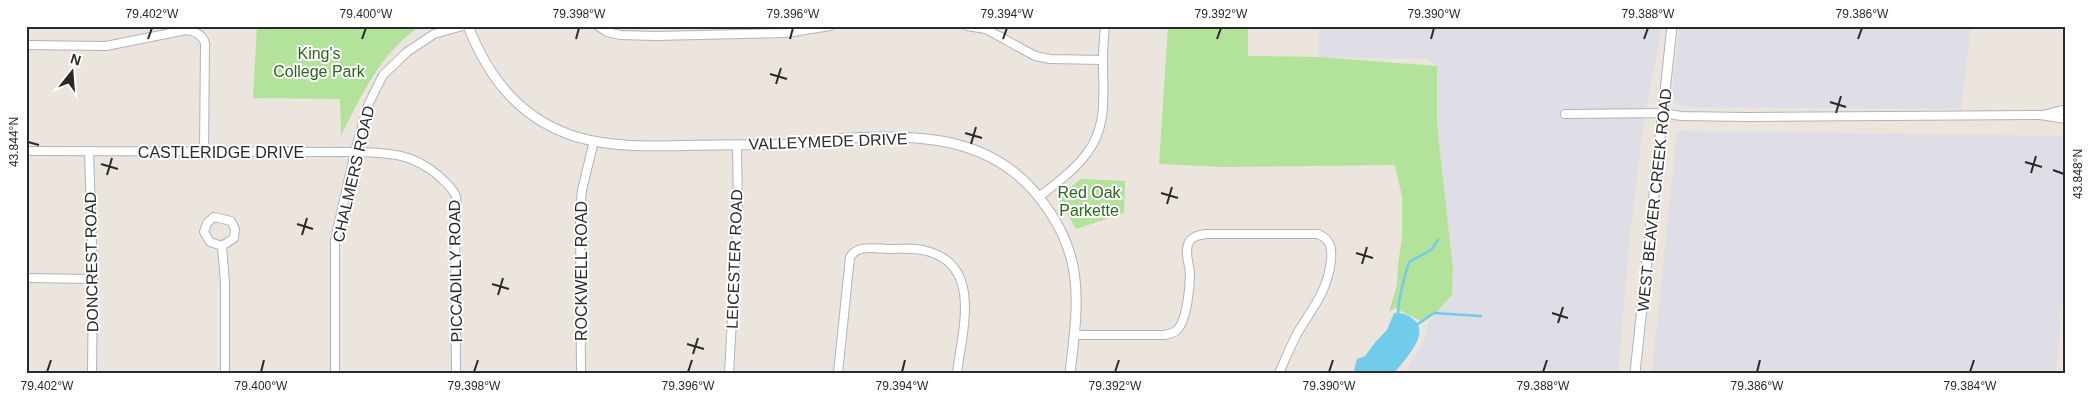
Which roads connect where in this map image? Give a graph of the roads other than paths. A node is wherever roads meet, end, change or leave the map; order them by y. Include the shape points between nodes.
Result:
1 (463, 26) edge
2 (468, 26) edge
3 (598, 26) edge
4 (830, 26) edge
5 (967, 26) edge
6 (1105, 26) edge
7 (1672, 26) edge
8 (987, 28) edge
9 (26, 45) edge
10 (1103, 60) junction
11 (2066, 109) edge
12 (1664, 113) junction
13 (1566, 114) dead end
14 (2040, 116) junction
15 (2066, 120) edge
16 (594, 141) junction
17 (737, 145) junction
18 (26, 151) edge
19 (89, 151) junction
20 (355, 152) junction
21 (204, 153) junction
22 (1039, 198) junction
23 (222, 246) dead end
24 (26, 278) edge
25 (93, 279) junction
26 (1075, 335) junction
27 (92, 373) edge
28 (226, 373) edge
29 (335, 373) edge
30 (456, 373) edge
31 (581, 373) edge
32 (729, 373) edge
33 (838, 373) edge
34 (957, 373) edge
35 (1070, 373) edge
36 (1279, 373) edge
37 (1634, 373) edge

1 - 20 street, CHALMERS ROAD via 434,34 407,52 383,75 368,105
2 - 16 street, VALLEYMEDE DRIVE via 477,51 502,89 541,122
3 - 4 street via 620,35 656,36 787,33
5 - 8 street
6 - 10 street
7 - 12 street, WEST BEAVER CREEK ROAD
8 - 10 street via 1035,56
9 - 21 street via 106,46 186,30 196,32 205,42
10 - 22 street via 1104,101 1096,140 1087,154
11 - 14 street
12 - 13 street
12 - 14 street via 1746,117
12 - 37 street, WEST BEAVER CREEK ROAD
14 - 15 street
16 - 17 street, VALLEYMEDE DRIVE via 656,146
16 - 31 street, ROCKWELL ROAD via 580,210
17 - 22 street, VALLEYMEDE DRIVE via 850,138 917,137 946,141 980,151 1005,165 1021,177
17 - 32 street, LEICESTER ROAD via 738,212
18 - 19 street, CASTLERIDGE DRIVE
19 - 21 street, CASTLERIDGE DRIVE
19 - 25 street, DONCREST ROAD
20 - 21 street, CASTLERIDGE DRIVE
20 - 29 street, CHALMERS ROAD via 335,240
20 - 30 street, PICCADILLY ROAD via 388,153 409,158 429,168 456,194
22 - 26 street, VALLEYMEDE DRIVE via 1054,217 1076,274
23 - 28 street
24 - 25 street
25 - 27 street, DONCREST ROAD
26 - 35 street, VALLEYMEDE DRIVE
26 - 36 street via 1164,335 1178,330 1184,320 1189,284 1187,250 1191,239 1197,235 1318,234 1331,243 1329,277
33 - 34 street via 850,257 862,248 930,251 955,266 961,276 965,306

